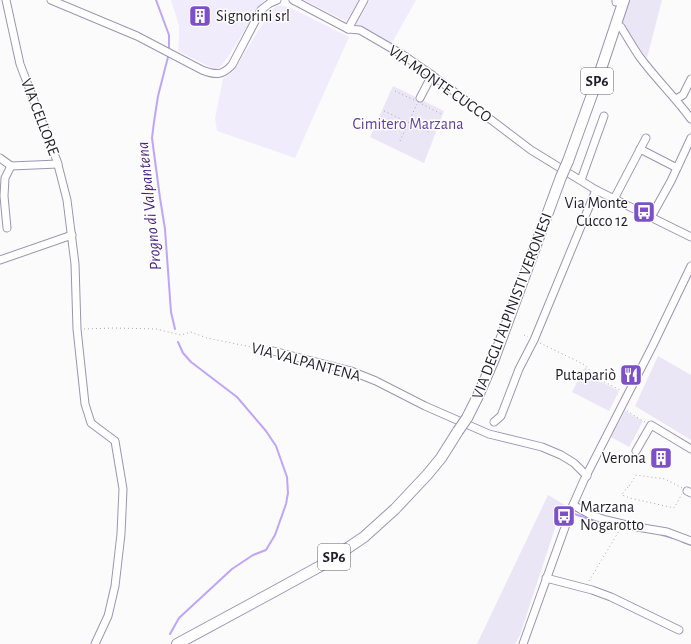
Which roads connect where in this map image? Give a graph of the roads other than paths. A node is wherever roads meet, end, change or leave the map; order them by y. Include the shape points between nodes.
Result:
1 (6, 0) edge
2 (51, 0) edge
3 (277, 0) edge
4 (293, 0) edge
5 (364, 0) edge
6 (619, 1) edge
7 (621, 27) dead end
8 (348, 29) junction
9 (432, 76) junction
10 (691, 79) edge
11 (420, 98) road end
12 (676, 99) junction
13 (604, 116) dead end
14 (691, 119) edge
15 (646, 138) dead end
16 (691, 138) edge
17 (640, 149) junction
18 (0, 158) edge
19 (58, 164) junction
20 (11, 166) junction
21 (677, 168) junction
22 (581, 180) junction
23 (596, 190) junction
24 (614, 199) junction
25 (651, 217) junction
26 (7, 228) dead end
27 (72, 235) junction
28 (691, 237) edge
29 (0, 260) edge
30 (691, 266) edge
31 (273, 352) road end
32 (494, 422) dead end
33 (691, 449) edge
34 (636, 451) dead end
35 (586, 476) junction
36 (573, 505) junction
37 (691, 541) edge
38 (546, 578) junction
39 (679, 630) dead end
40 (95, 644) edge
41 (177, 644) edge
42 (523, 644) edge

1 - 19 street, VIA CELLORE via 20,64
2 - 3 street via 137,36 213,74 226,71 232,65 261,10
4 - 8 street, VIA MONTE CUCCO
5 - 8 street
6 - 41 highway, VIA DEGLI ALPINISTI VERONESI / SP6, bridge via 598,78 494,359 467,418 441,458 410,494 364,537 324,564
7 - 12 street via 639,56
8 - 9 street, VIA MONTE CUCCO via 360,30
9 - 11 street
9 - 22 street, VIA MONTE CUCCO via 532,150
10 - 12 street via 683,95
12 - 14 street
13 - 22 street
15 - 17 street
16 - 21 street
17 - 21 street
17 - 24 street
18 - 20 street
19 - 20 street
19 - 27 street, VIA CELLORE
20 - 26 street via 5,178
21 - 25 street
22 - 23 street, VIA MONTE CUCCO
23 - 24 street, VIA MONTE CUCCO
23 - 32 street via 501,416
24 - 25 street, VIA MONTE CUCCO
25 - 28 street, VIA MONTE CUCCO
27 - 29 street
27 - 40 street, VIA CELLORE via 77,329 85,404 92,423 115,441 123,489 115,586 108,616
30 - 35 street
31 - 35 street, VIA VALPANTENA via 351,371 489,434 542,447 561,455 574,463
33 - 34 street via 651,425
35 - 36 street
36 - 37 street via 606,520 667,532
36 - 38 street
38 - 39 street via 611,597
38 - 42 street

